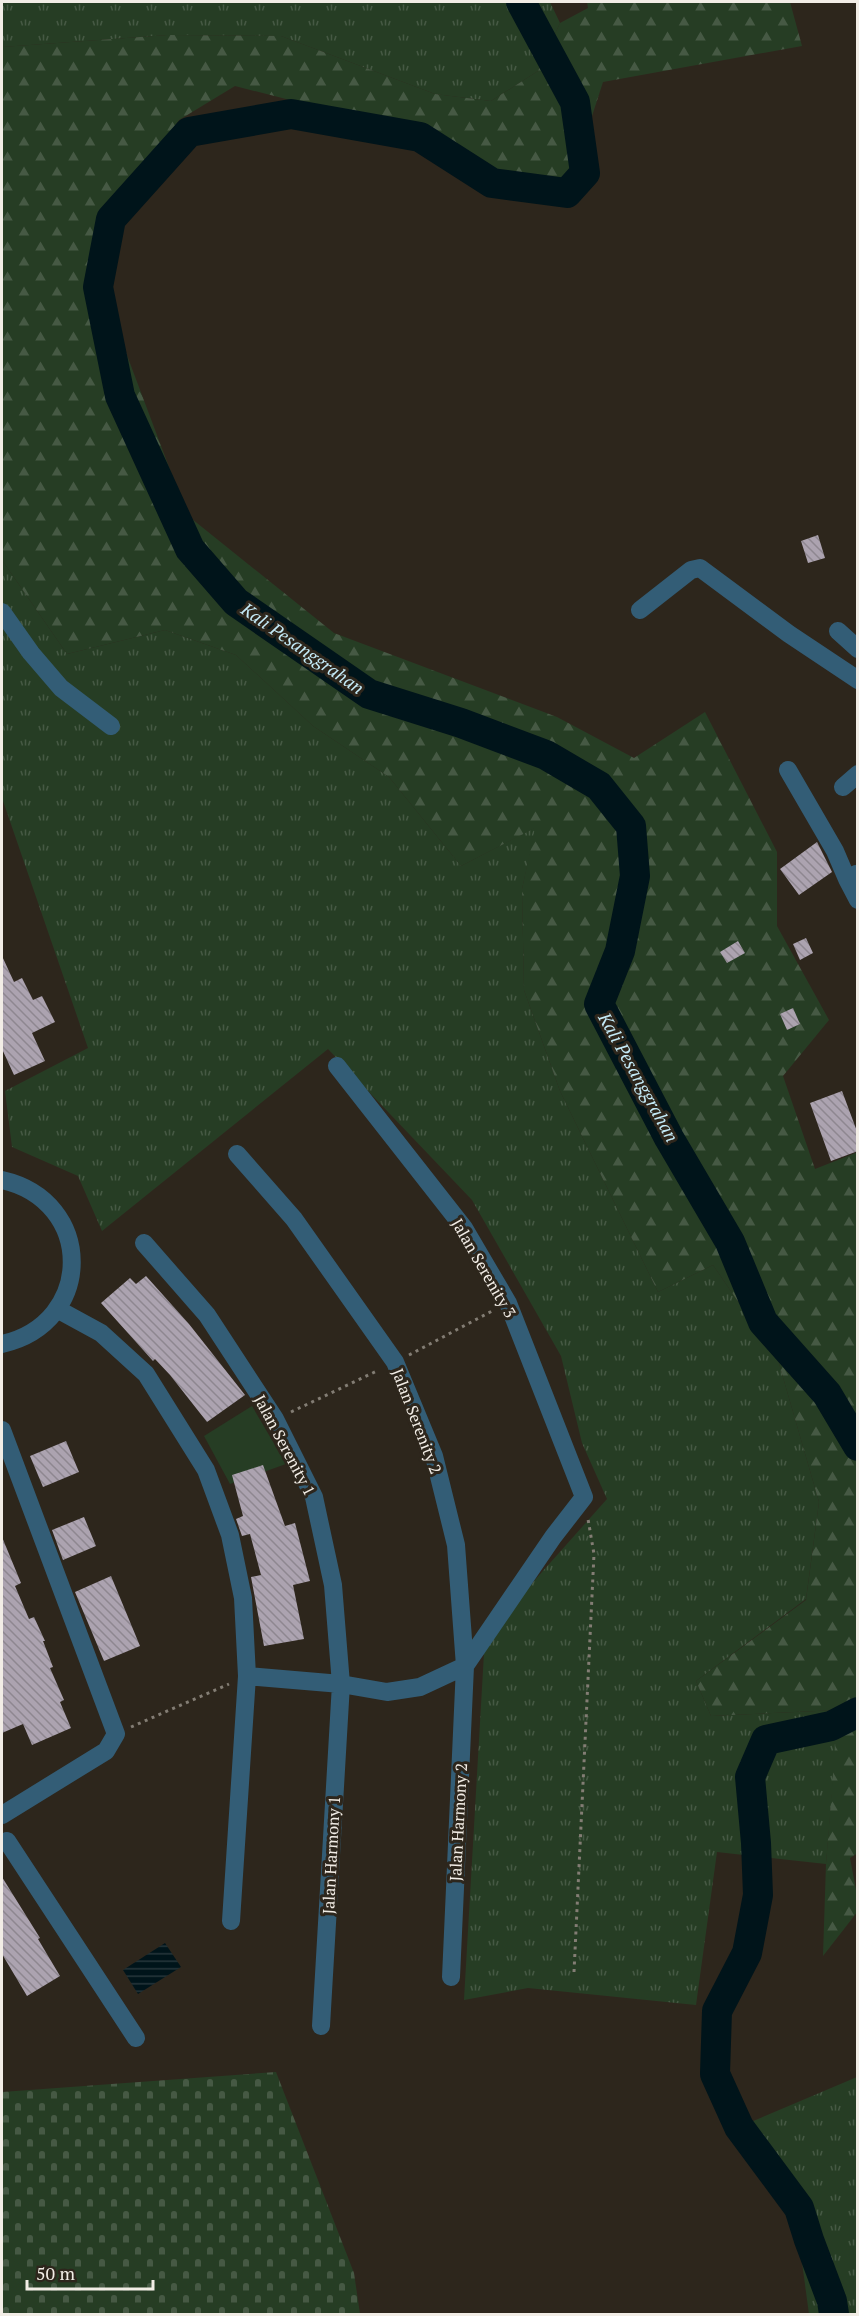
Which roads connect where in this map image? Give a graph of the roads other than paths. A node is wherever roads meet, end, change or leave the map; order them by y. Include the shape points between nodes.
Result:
1 (640, 610) dead end
2 (2, 612) edge
3 (838, 631) dead end
4 (858, 649) edge
5 (855, 675) edge
6 (111, 726) dead end
7 (788, 770) dead end
8 (858, 774) edge
9 (843, 787) dead end
10 (852, 876) edge
11 (858, 900) edge
12 (337, 1065) dead end
13 (237, 1154) dead end
14 (2, 1180) edge
15 (144, 1243) dead end
16 (57, 1309) junction
17 (2, 1344) edge
18 (2, 1430) edge
19 (465, 1666) junction
20 (247, 1676) junction
21 (341, 1684) junction
22 (2, 1815) edge
23 (3, 1836) edge
24 (231, 1921) dead end
25 (452, 1977) dead end
26 (321, 2026) dead end
27 (136, 2038) dead end

1 - 5 street via 691,570 700,568 789,634
2 - 6 street via 61,688
3 - 4 street
7 - 10 street
8 - 9 street
10 - 11 street
12 - 19 street, Jalan Serenity 3 via 464,1228 502,1293 584,1497
13 - 19 street, Jalan Serenity 2 via 294,1219 395,1362 434,1456 456,1545
14 - 16 street via 44,1199 61,1220 71,1246 72,1268
15 - 21 street, Jalan Serenity 1 via 207,1315 275,1419 314,1497 333,1585
16 - 17 street via 40,1328
16 - 20 street via 101,1333 146,1374 207,1470 230,1535 243,1598
18 - 22 street via 116,1734 106,1751
19 - 21 street via 420,1687 387,1692
19 - 25 street, Jalan Harmony 2
20 - 21 street
20 - 24 street
21 - 26 street, Jalan Harmony 1
23 - 27 street

